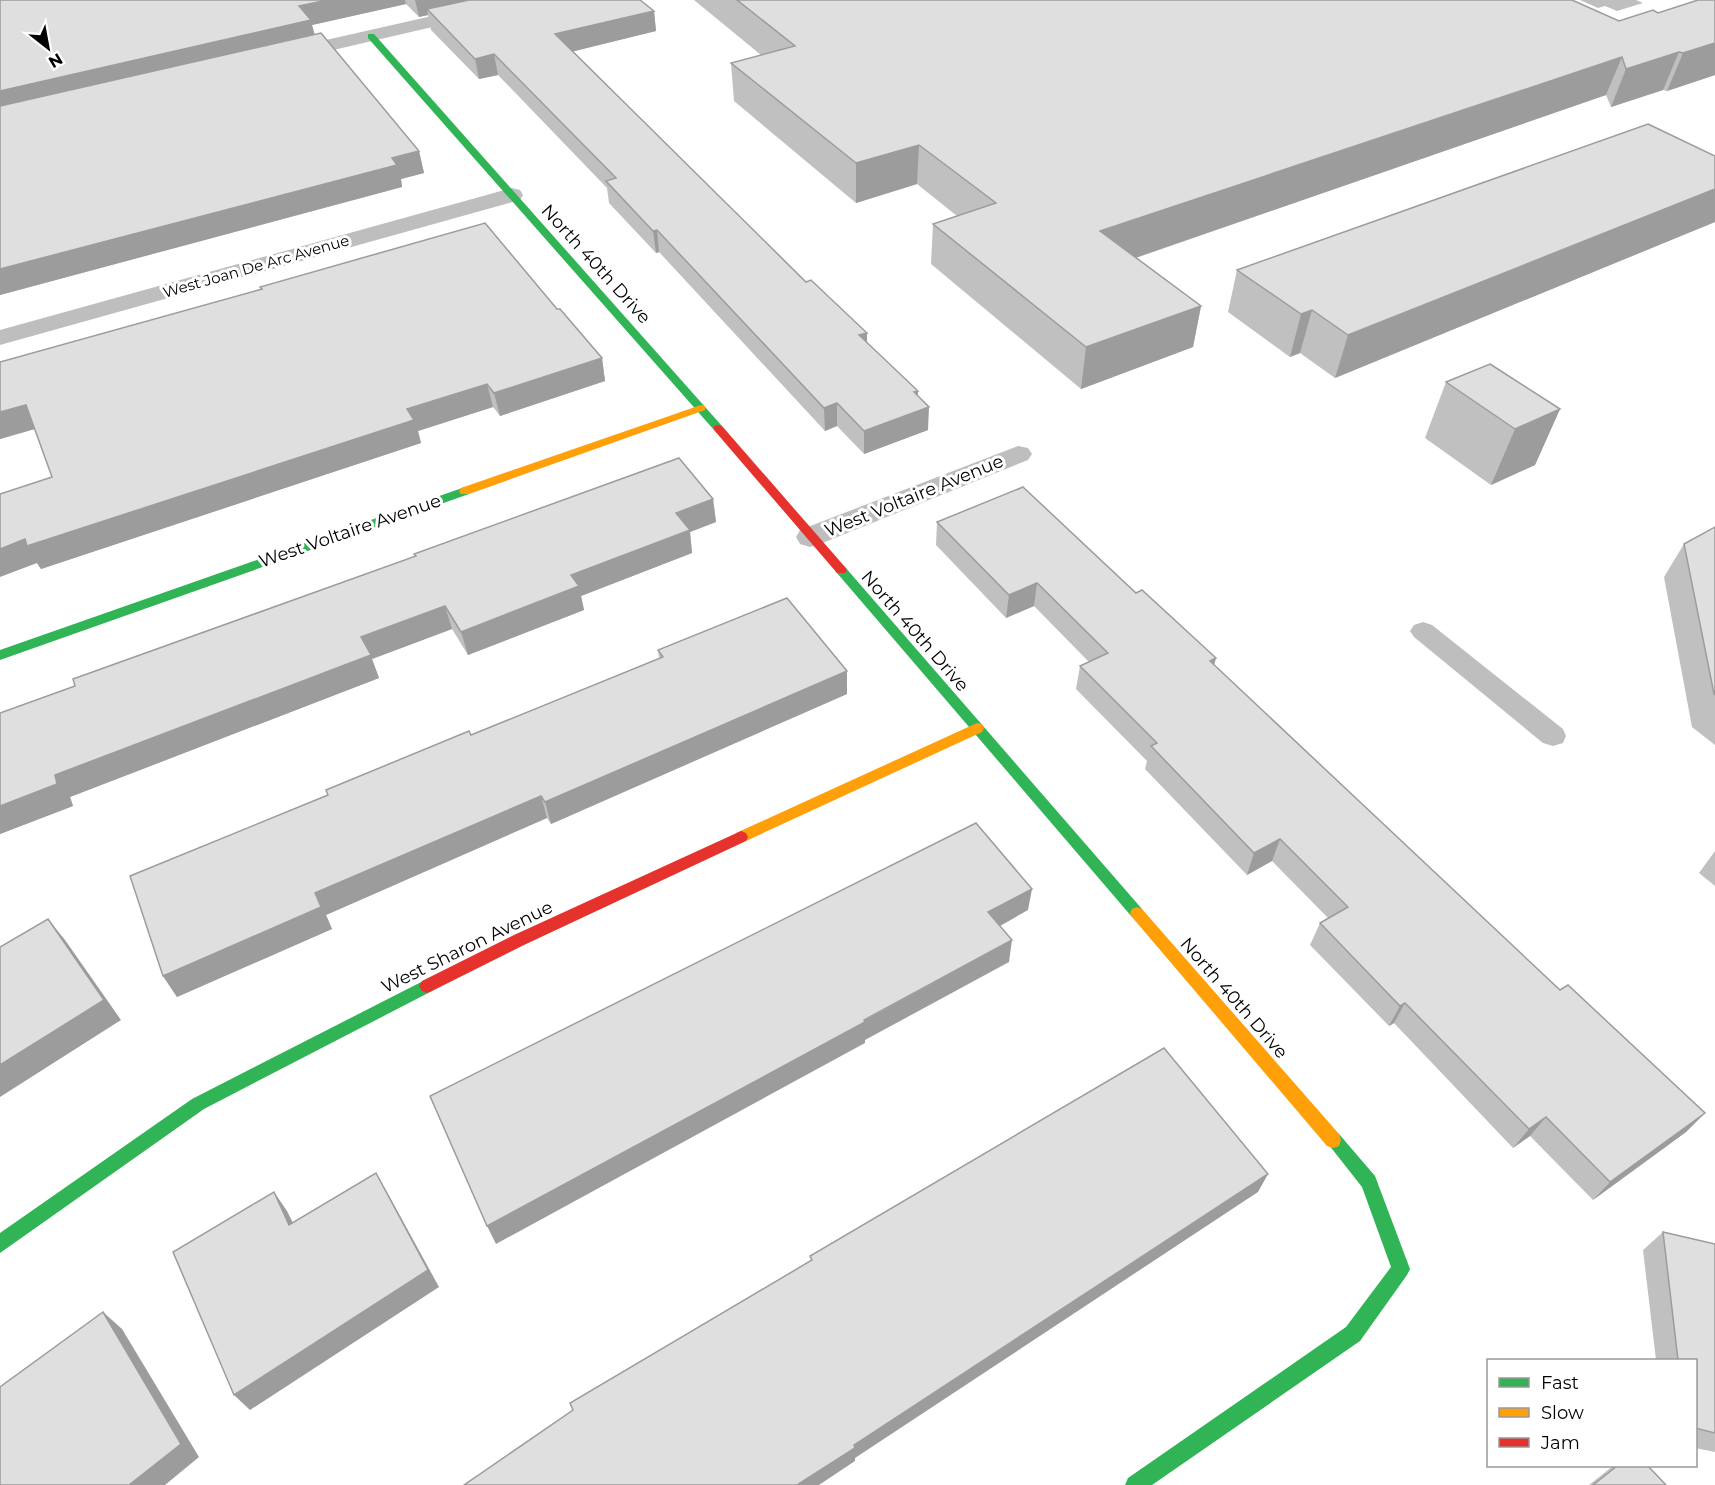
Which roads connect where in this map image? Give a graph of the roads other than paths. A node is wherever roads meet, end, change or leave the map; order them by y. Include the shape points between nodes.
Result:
1 (527, 0) edge
2 (370, 36) junction
3 (266, 60) edge
4 (512, 195) junction
5 (0, 338) edge
6 (701, 408) junction
7 (1018, 454) dead end
8 (810, 537) junction
9 (1423, 630) dead end
10 (0, 655) edge
11 (977, 728) junction
12 (1553, 736) dead end
13 (0, 1244) edge
14 (1135, 1485) edge

1 - 2 street
2 - 3 street
2 - 4 street, North 40th Drive
4 - 5 street, West Joan De Arc Avenue
4 - 6 street, North 40th Drive
6 - 8 street, North 40th Drive
6 - 10 street, West Voltaire Avenue
7 - 8 street, West Voltaire Avenue
8 - 11 street, North 40th Drive
9 - 12 lane
11 - 13 street, West Sharon Avenue via 519,940 198,1104
11 - 14 street, North 40th Drive via 1369,1182 1401,1269 1353,1334

